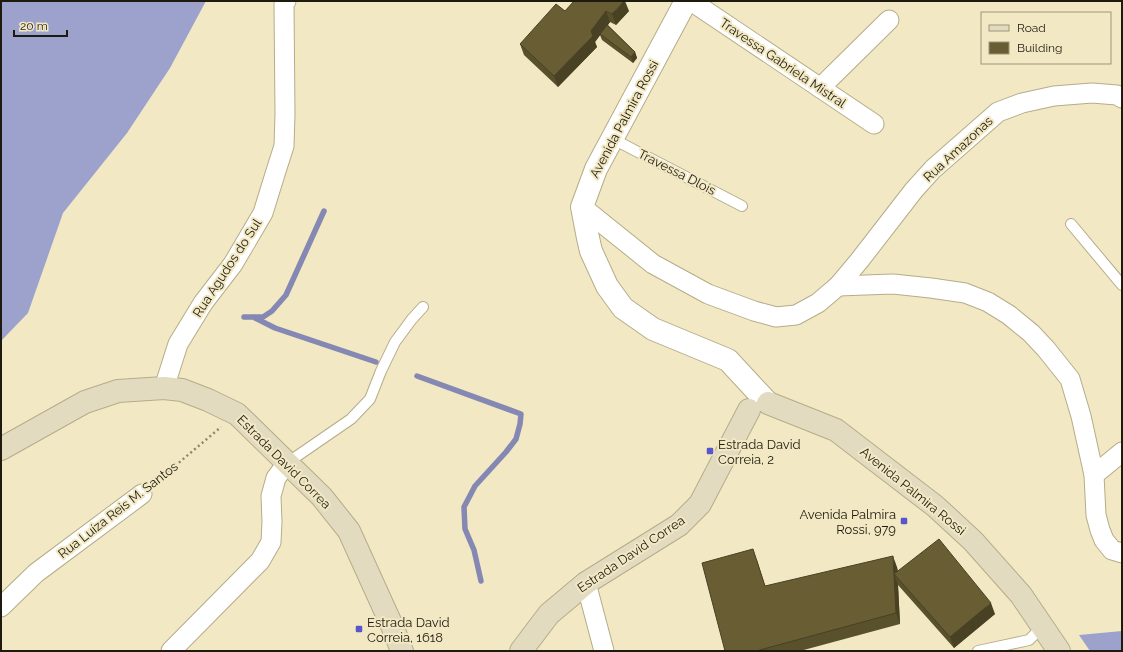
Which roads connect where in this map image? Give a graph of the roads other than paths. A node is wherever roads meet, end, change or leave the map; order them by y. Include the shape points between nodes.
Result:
1 (286, 1) edge
2 (686, 1) edge
3 (691, 1) edge
4 (889, 20) dead end
5 (820, 88) junction
6 (1122, 98) edge
7 (874, 124) dead end
8 (611, 138) junction
9 (742, 206) dead end
10 (582, 207) junction
11 (1071, 224) dead end
12 (1122, 285) edge
13 (838, 286) junction
14 (423, 307) dead end
15 (164, 388) junction
16 (760, 410) junction
17 (1, 449) edge
18 (1122, 452) edge
19 (287, 463) junction
20 (1094, 475) junction
21 (142, 494) road end
22 (1122, 553) edge
23 (586, 583) junction
24 (1, 607) edge
25 (1042, 627) junction
26 (171, 651) edge
27 (402, 651) edge
28 (521, 651) edge
29 (604, 651) edge
30 (978, 651) edge
31 (1059, 651) edge

1 - 15 street, Rua Agudos do Sul via 284,146 263,213 233,264 202,303 178,344
2 - 8 street, Avenida Palmira Rossi
3 - 5 street, Travessa Gabriela Mistral
4 - 5 street
5 - 7 street, Travessa Gabriela Mistral
6 - 13 street, Rua Amazonas via 1117,95 1092,93 1054,96 1022,103 998,112 933,169
8 - 9 lane, Travessa Dlois
8 - 10 street, Avenida Palmira Rossi
10 - 13 street, Rua Amazonas via 653,264 708,294 754,311 776,317 796,315 818,303
10 - 16 street via 591,251 607,286 623,308 653,329 728,360
11 - 12 lane
13 - 20 street via 893,284 965,293 988,302 1009,315 1036,338 1070,379
14 - 19 lane via 395,342 370,399 351,419
15 - 17 main road, Estrada David Correa via 118,391 85,402
15 - 19 main road, Estrada David Correa via 182,390 236,414
16 - 23 main road, Estrada David Correa via 718,470 700,504 679,525
16 - 25 main road, Avenida Palmira Rossi via 836,430 935,506 973,541 1021,595
18 - 20 street
19 - 26 street via 274,484 271,496 271,542 260,561
19 - 27 main road, Estrada David Correa via 322,497 349,531
20 - 22 street via 1096,515 1100,530 1112,550
21 - 24 street, Rua Luíza Reis M. Santos via 36,573
23 - 28 main road, Estrada David Correa via 549,614
23 - 29 street
25 - 30 lane via 1029,640
25 - 31 main road, Avenida Palmira Rossi

